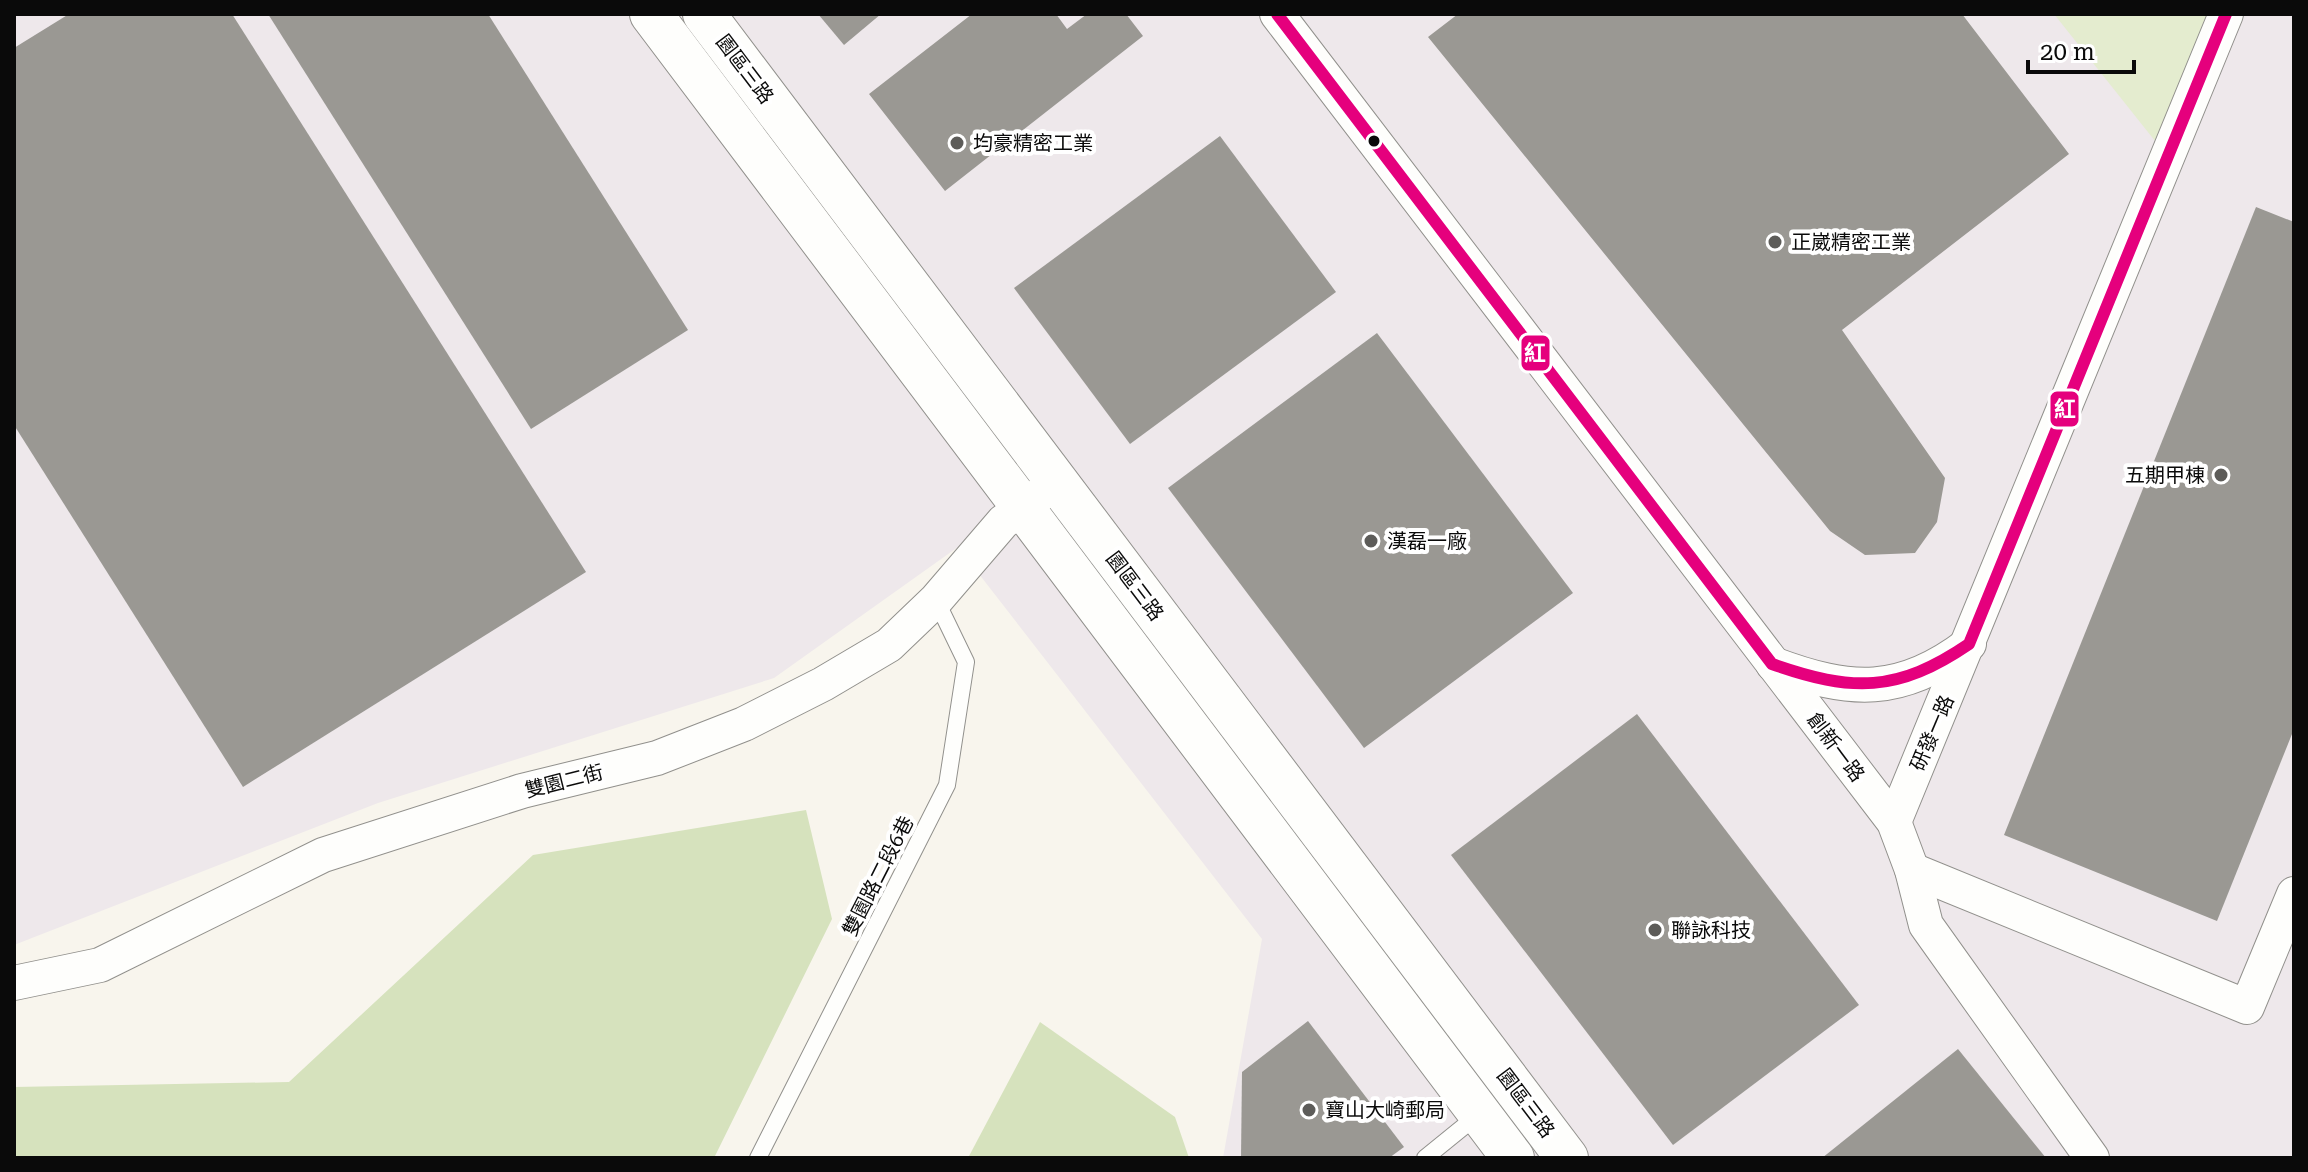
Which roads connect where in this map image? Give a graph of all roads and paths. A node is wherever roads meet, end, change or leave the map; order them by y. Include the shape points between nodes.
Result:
1 (651, 14) edge
2 (704, 14) edge
3 (1277, 14) edge
4 (2226, 14) edge
5 (1041, 494) junction
6 (936, 600) junction
7 (1969, 644) junction
8 (1772, 664) junction
9 (1894, 822) junction
10 (1912, 870) junction
11 (2294, 894) edge
12 (14, 983) edge
13 (1497, 1100) junction
14 (758, 1158) edge
15 (1425, 1158) edge
16 (1513, 1158) edge
17 (1567, 1158) edge
18 (2092, 1158) edge

1 - 5 street, 園區三路
2 - 5 street, 園區三路
3 - 8 street, 創新一路
4 - 7 street, 研發一路
5 - 6 street, 雙園二街 via 1003,522
5 - 13 street, 園區三路
6 - 12 street, 雙園二街 via 889,645 744,724 657,758 522,791 323,855 100,965
6 - 14 lane, 雙園路二段6巷 via 966,662 947,785
7 - 8 street, 研發一路 via 1942,665 1905,681 1856,687 1818,681
7 - 9 street, 研發一路
8 - 9 street, 創新一路
9 - 10 street, 創新一路
10 - 11 street via 2247,1007
10 - 18 street, 創新一路 via 1926,925
13 - 15 lane
13 - 16 street, 園區三路
13 - 17 street, 園區三路

